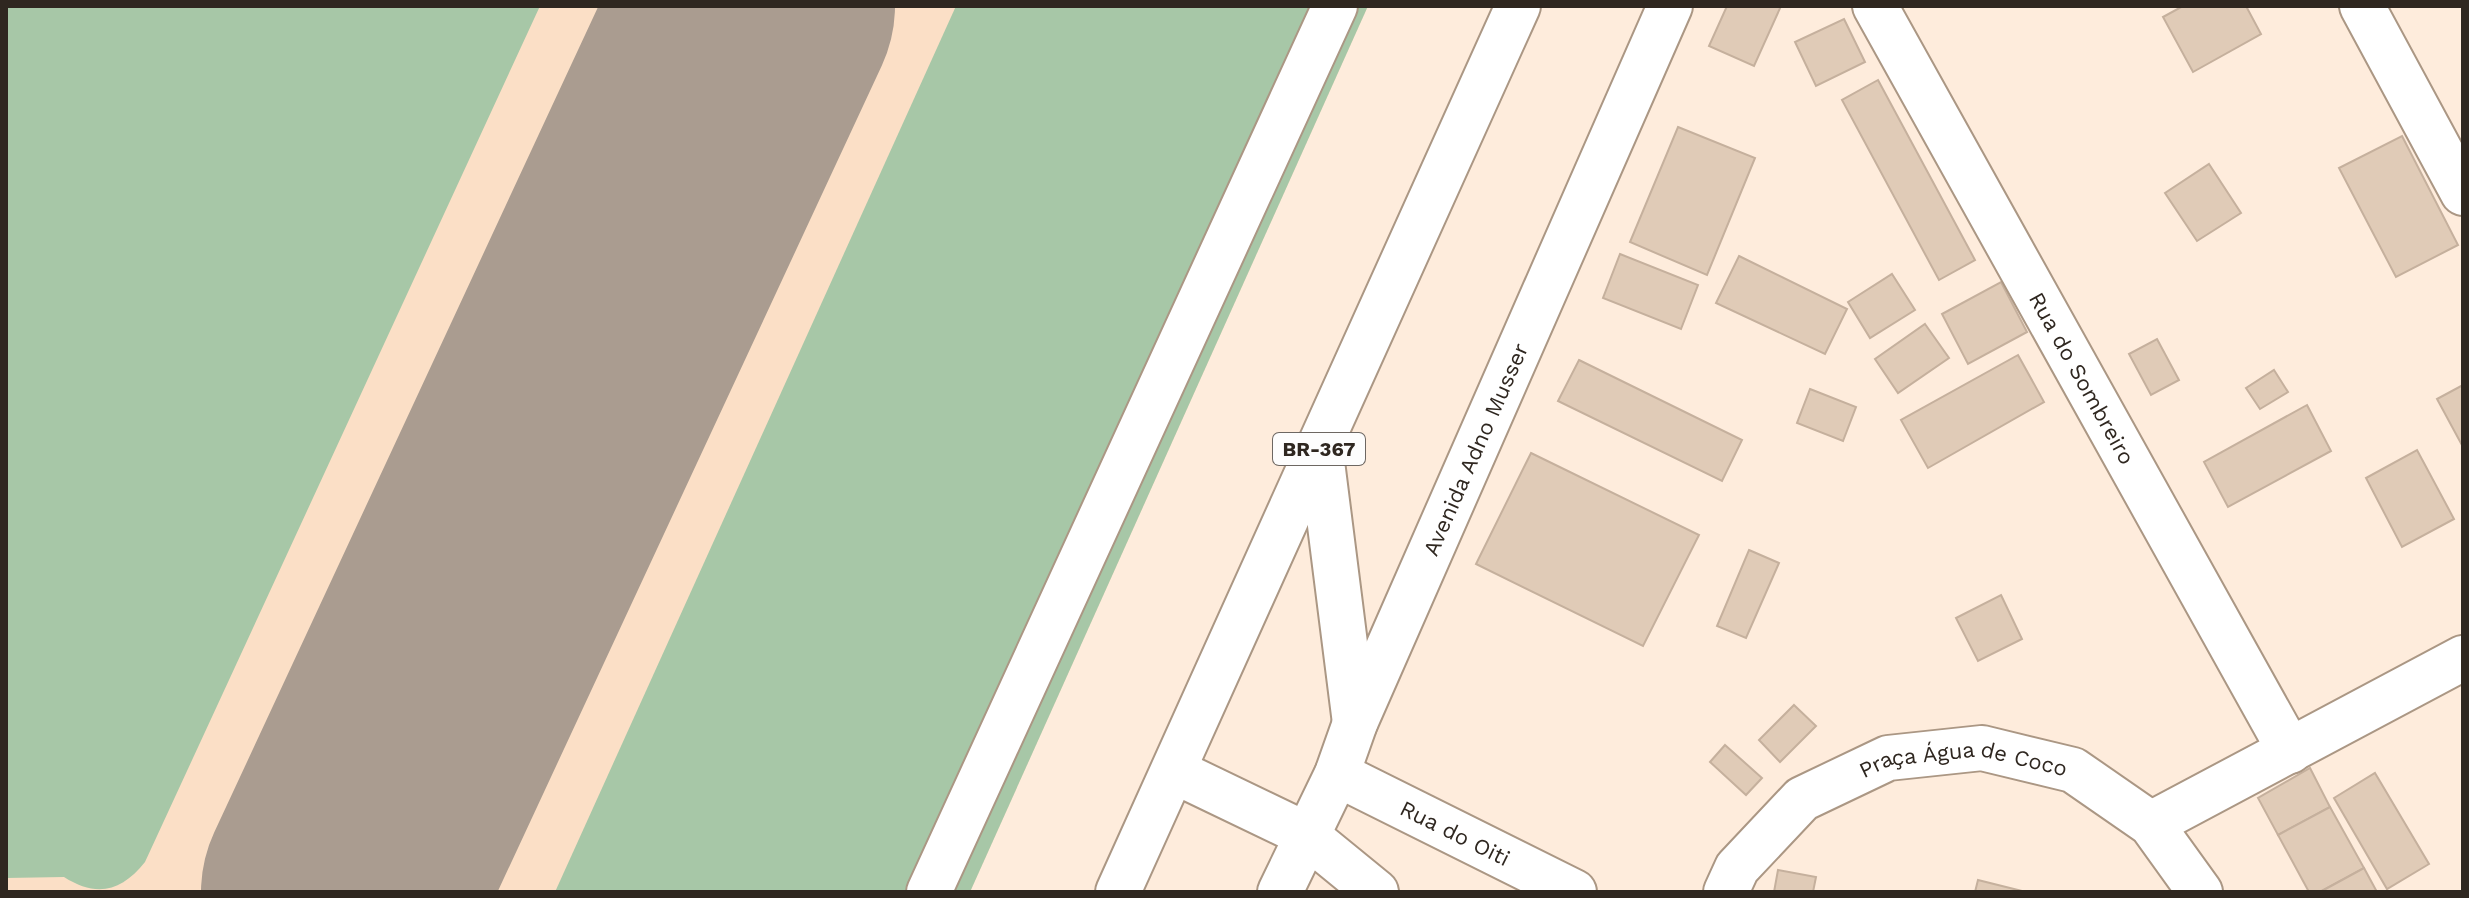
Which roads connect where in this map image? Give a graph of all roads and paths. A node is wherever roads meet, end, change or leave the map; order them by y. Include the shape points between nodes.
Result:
1 (1335, 6) edge
2 (1518, 6) edge
3 (1670, 6) edge
4 (1875, 6) edge
5 (2362, 6) edge
6 (2463, 193) edge
7 (1320, 446) junction
8 (2463, 658) edge
9 (1355, 723) junction
10 (2290, 751) junction
11 (1174, 771) junction
12 (1337, 774) junction
13 (2151, 824) junction
14 (1305, 834) junction
15 (929, 892) edge
16 (1118, 892) edge
17 (1280, 892) edge
18 (1376, 892) edge
19 (1574, 892) edge
20 (1726, 892) edge
21 (2200, 892) edge

1 - 15 street
2 - 7 street, BR-367
3 - 9 street, Avenida Adno Musser
4 - 10 street, Rua do Sombreiro
5 - 6 street
7 - 9 street
7 - 11 street, BR-367
8 - 10 street
9 - 12 street, Avenida Adno Musser
10 - 13 street
11 - 14 street
11 - 16 street, BR-367
12 - 14 street, Avenida Adno Musser
12 - 19 street, Rua do Oiti
13 - 20 street, Praça Água de Coco via 2073,770 1982,748 1888,758 1802,799 1737,868
13 - 21 street, Praça Água de Coco
14 - 17 street, Avenida Adno Musser
14 - 18 street

